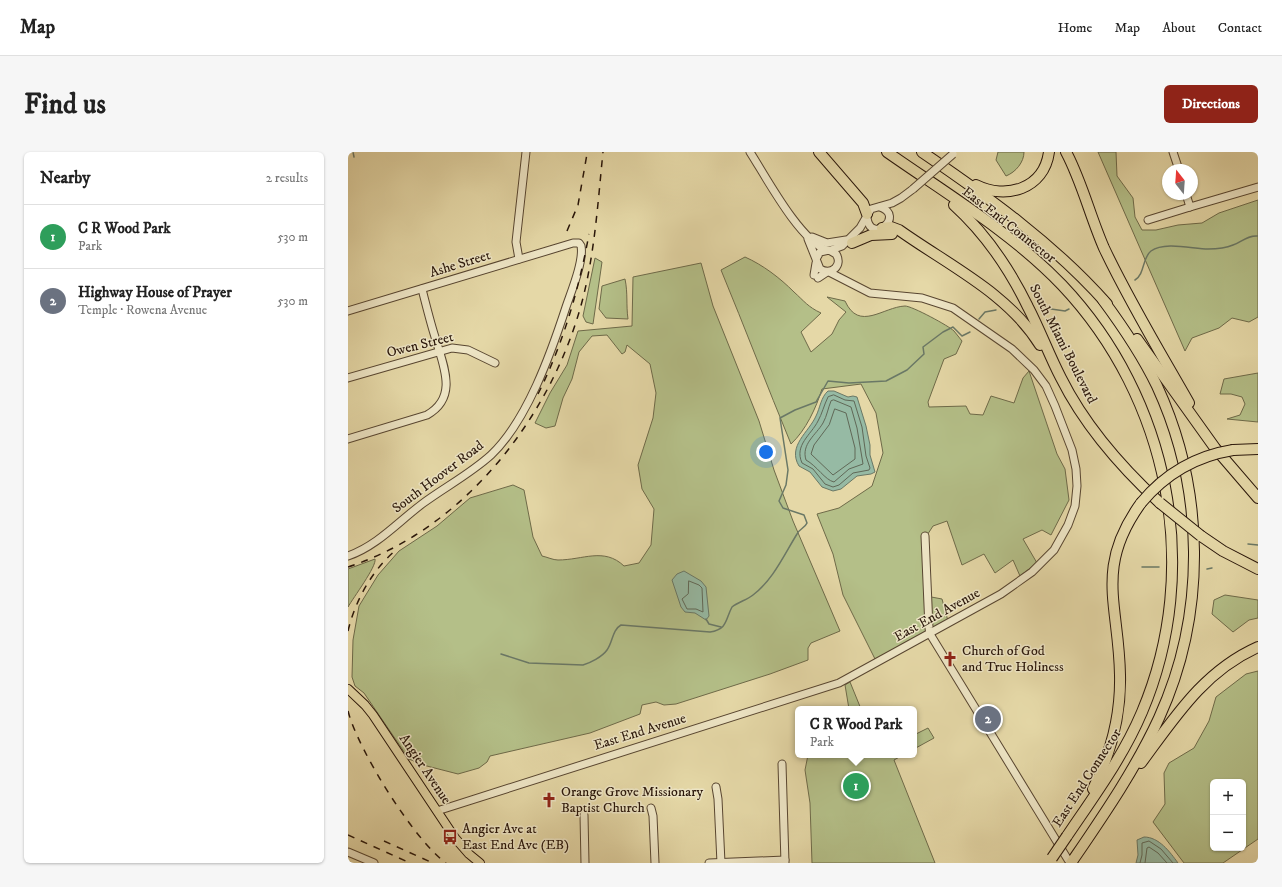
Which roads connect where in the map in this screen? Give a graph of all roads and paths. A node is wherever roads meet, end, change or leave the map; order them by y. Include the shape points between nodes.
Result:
1 (526, 152) edge
2 (750, 152) edge
3 (819, 152) edge
4 (888, 152) edge
5 (922, 152) edge
6 (1049, 152) edge
7 (1066, 152) edge
8 (1173, 152) edge
9 (954, 153) edge
10 (1177, 164) edge
11 (958, 176) junction
12 (927, 180) junction
13 (1258, 187) edge
14 (901, 198) junction
15 (1188, 200) edge
16 (880, 207) junction
17 (1190, 207) junction
18 (867, 216) junction
19 (889, 218) junction
20 (1148, 220) dead end
21 (879, 229) junction
22 (805, 233) junction
23 (909, 239) junction
24 (851, 240) junction
25 (579, 243) joint
26 (829, 250) junction
27 (519, 259) junction
28 (838, 260) junction
29 (816, 261) junction
30 (828, 272) junction
31 (850, 281) junction
32 (422, 289) junction
33 (1104, 300) junction
34 (348, 311) edge
35 (440, 351) junction
36 (495, 363) dead end
37 (348, 378) edge
38 (1061, 379) junction
39 (348, 439) edge
40 (1258, 449) edge
41 (1228, 463) junction
42 (1258, 498) edge
43 (925, 536) dead end
44 (348, 556) edge
45 (1258, 569) edge
46 (930, 634) junction
47 (1258, 647) edge
48 (348, 689) edge
49 (782, 764) dead end
50 (716, 787) dead end
51 (1117, 797) junction
52 (651, 808) dead end
53 (437, 810) junction
54 (584, 815) dead end
55 (1079, 818) junction
56 (348, 852) edge
57 (1050, 861) edge
58 (785, 862) edge
59 (374, 863) edge
60 (480, 863) edge
61 (585, 863) edge
62 (655, 863) edge
63 (709, 863) edge
64 (721, 863) edge
65 (1071, 863) edge

1 - 27 street via 516,242
2 - 22 street via 788,212
3 - 18 highway via 862,202
4 - 12 highway
5 - 11 highway
6 - 11 highway via 1045,168 1038,177 1030,185 1014,191 991,191
7 - 41 highway via 1112,264 1191,405
8 - 10 street
9 - 14 street, bridge
11 - 33 highway via 1051,247
12 - 38 highway, South Miami Boulevard via 970,220 1003,261 1029,307
12 - 55 highway, East End Connector via 1048,271 1087,314 1119,361 1136,395 1151,430 1162,467 1169,504 1172,561 1171,599 1161,656 1150,692 1126,746
13 - 17 street
14 - 16 street
14 - 19 street
15 - 17 street
16 - 18 street via 872,208
16 - 19 street via 886,211
17 - 20 street
18 - 21 street via 869,225
18 - 24 street
19 - 21 street via 886,225
21 - 23 highway via 897,229
21 - 24 street via 865,232
22 - 24 street via 827,243
22 - 26 street via 817,245
22 - 29 street
23 - 24 highway via 892,234
23 - 38 highway via 993,294 1016,313
24 - 26 street
24 - 28 street
25 - 27 street, Ashe Street
25 - 44 street, South Hoover Road via 581,248 578,265 550,353 538,382 505,439 492,454 464,477 422,504 370,546
26 - 28 street via 836,254
26 - 29 street via 820,252
27 - 32 street, Ashe Street
28 - 30 street via 836,268
28 - 31 street, East End Avenue
29 - 30 street via 820,269
29 - 30 street via 816,277
30 - 31 street, East End Avenue
31 - 46 street, East End Avenue via 870,293 922,298 946,305 1012,348 1046,386 1075,459 1075,506 1064,534 1054,550 1032,572 1010,588
32 - 34 street, Ashe Street
32 - 35 street
33 - 41 highway via 1146,351
33 - 51 highway via 1147,367 1172,423 1188,481 1194,541 1192,602 1180,661 1159,718
35 - 36 street, Owen Street via 463,348
35 - 37 street, Owen Street
35 - 39 street via 446,384 437,408 420,418
38 - 45 highway, South Miami Boulevard, bridge via 1104,445 1160,504 1223,551
40 - 55 highway, bridge via 1233,450 1204,457 1178,470 1161,482 1141,503 1121,538 1113,571 1112,596 1120,675 1116,724 1105,762
41 - 42 highway
43 - 46 street
46 - 53 street, East End Avenue via 840,683
46 - 65 street
47 - 51 highway via 1226,665 1196,691 1180,709
48 - 53 main road, Angier Avenue via 373,715
49 - 58 street
50 - 64 street
51 - 65 highway
52 - 62 street
53 - 60 main road, Angier Avenue via 463,848
54 - 61 street
55 - 57 highway, East End Connector, bridge
56 - 59 street
58 - 64 street
63 - 64 street

